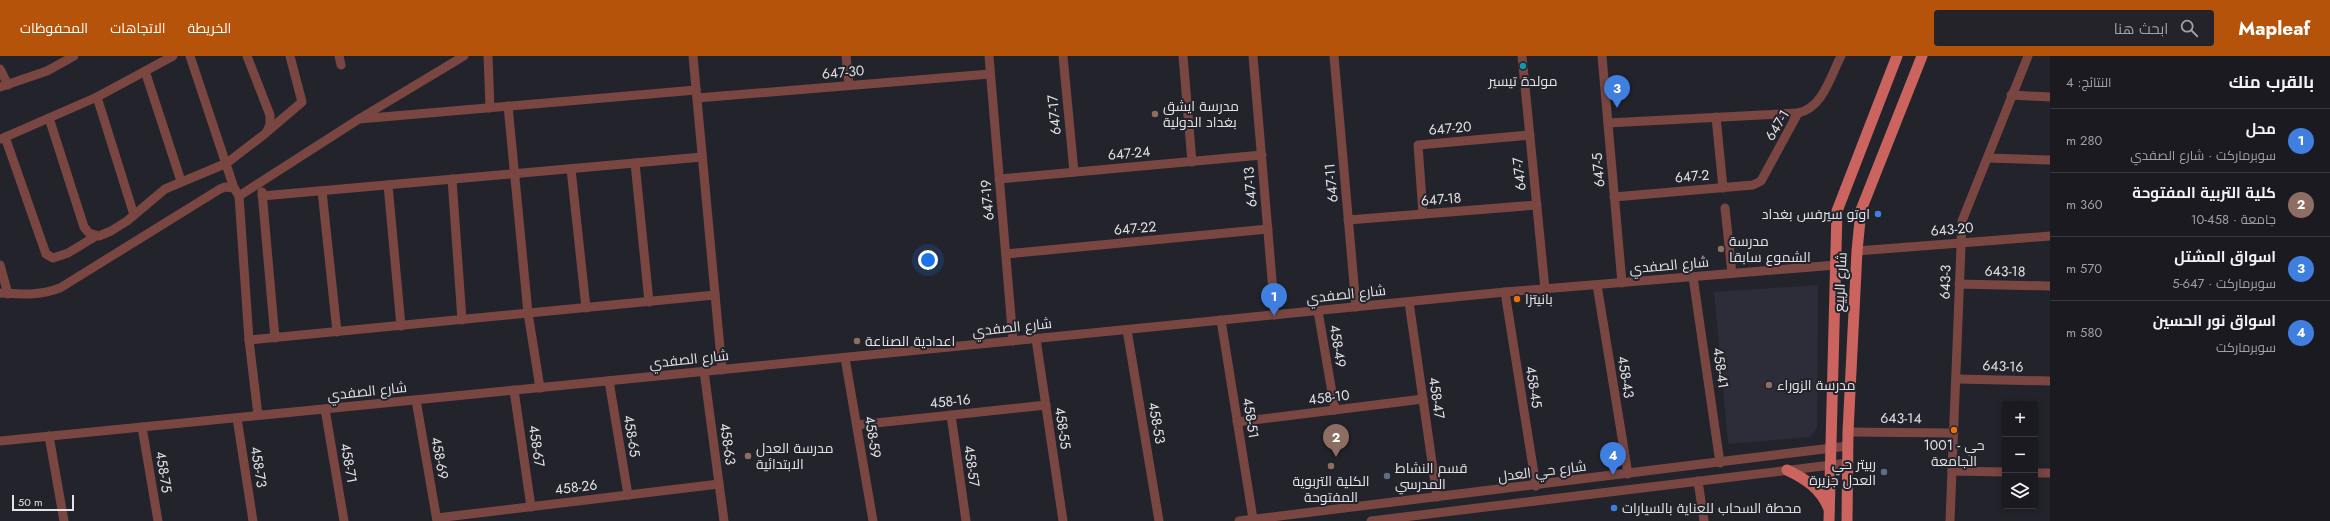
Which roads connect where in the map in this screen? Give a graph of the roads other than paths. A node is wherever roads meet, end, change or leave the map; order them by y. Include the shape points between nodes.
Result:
1 (74, 56) edge
2 (173, 56) edge
3 (190, 56) edge
4 (247, 56) edge
5 (290, 56) edge
6 (464, 56) edge
7 (488, 56) edge
8 (693, 56) edge
9 (846, 56) edge
10 (989, 56) edge
11 (1063, 56) edge
12 (1182, 56) edge
13 (1254, 56) edge
14 (1334, 56) edge
15 (1522, 56) edge
16 (1602, 56) edge
17 (1840, 56) edge
18 (1897, 56) edge
19 (1922, 56) edge
20 (2028, 56) edge
21 (159, 59) edge
22 (0, 69) edge
23 (145, 71) junction
24 (990, 74) junction
25 (4, 86) edge
26 (849, 86) junction
27 (697, 94) junction
28 (2011, 95) junction
29 (2050, 97) edge
30 (97, 98) junction
31 (508, 106) junction
32 (490, 108) junction
33 (1798, 113) junction
34 (1716, 117) junction
35 (49, 118) junction
36 (359, 119) junction
37 (1608, 123) junction
38 (266, 133) junction
39 (1530, 135) junction
40 (3, 138) edge
41 (1262, 155) junction
42 (702, 157) junction
43 (1988, 158) junction
44 (2050, 160) edge
45 (1192, 162) junction
46 (227, 163) junction
47 (635, 163) junction
48 (572, 169) junction
49 (1074, 172) junction
50 (1766, 173) joint
51 (514, 174) junction
52 (452, 179) junction
53 (999, 179) junction
54 (181, 181) junction
55 (261, 182) junction
56 (388, 185) junction
57 (234, 188) junction
58 (1723, 188) junction
59 (322, 191) junction
60 (239, 196) junction
61 (262, 196) junction
62 (1614, 197) junction
63 (1537, 205) junction
64 (1725, 208) dead end
65 (134, 214) junction
66 (1422, 214) junction
67 (1348, 220) junction
68 (1268, 229) junction
69 (96, 236) junction
70 (2050, 236) edge
71 (1961, 242) junction
72 (1857, 251) junction
73 (1006, 254) junction
74 (0, 265) edge
75 (1836, 265) junction
76 (1732, 273) junction
77 (1694, 277) junction
78 (1622, 282) junction
79 (1959, 284) junction
80 (1597, 285) junction
81 (2050, 286) edge
82 (1545, 289) junction
83 (1505, 292) junction
84 (4, 293) edge
85 (715, 295) junction
86 (649, 302) junction
87 (1409, 302) junction
88 (1356, 307) junction
89 (586, 308) junction
90 (1318, 311) junction
91 (528, 313) junction
92 (1275, 315) junction
93 (462, 320) junction
94 (1221, 320) junction
95 (401, 326) junction
96 (1127, 330) junction
97 (337, 332) junction
98 (275, 338) junction
99 (1036, 339) junction
100 (249, 340) junction
101 (1013, 341) junction
102 (845, 358) junction
103 (722, 370) junction
104 (704, 372) junction
105 (1956, 379) junction
106 (609, 381) junction
107 (2050, 381) edge
108 (540, 388) junction
109 (514, 390) junction
110 (1423, 399) junction
111 (416, 400) junction
112 (1046, 405) junction
113 (325, 409) junction
114 (1335, 410) junction
115 (258, 415) junction
116 (950, 415) junction
117 (237, 418) junction
118 (1238, 422) junction
119 (856, 425) junction
120 (142, 427) junction
121 (1848, 432) junction
122 (1954, 433) junction
123 (50, 436) junction
124 (0, 441) edge
125 (1848, 446) junction
126 (1831, 449) junction
127 (1720, 463) junction
128 (1848, 463) junction
129 (1710, 464) junction
130 (1831, 465) junction
131 (1787, 470) junction
132 (1952, 471) junction
133 (2002, 472) edge
134 (2038, 473) edge
135 (2050, 473) edge
136 (1628, 474) junction
137 (1712, 479) junction
138 (1575, 481) junction
139 (1698, 481) junction
140 (719, 484) junction
141 (1536, 486) junction
142 (628, 495) junction
143 (1576, 496) junction
144 (1438, 497) junction
145 (531, 507) junction
146 (1829, 516) edge
147 (1253, 519) junction
148 (437, 520) edge
149 (1392, 520) edge
150 (64, 521) edge
151 (158, 521) edge
152 (253, 521) edge
153 (344, 521) edge
154 (724, 521) edge
155 (873, 521) edge
156 (966, 521) edge
157 (1063, 521) edge
158 (1159, 521) edge
159 (1239, 521) edge
160 (1371, 521) edge
161 (1704, 521) edge
162 (1847, 521) edge
163 (1950, 521) edge

1 - 25 street via 47,71
2 - 21 street
3 - 46 street
4 - 38 street via 270,115 270,125
5 - 38 street via 302,102
6 - 36 street
7 - 32 street
8 - 27 street
9 - 26 street
10 - 24 street, 647-19
11 - 49 street, 647-17
12 - 45 street
13 - 41 street, 647-13
14 - 67 street, 647-11
15 - 39 street, 647-7
16 - 37 street, 647-5
17 - 33 street, 647-1 via 1819,101 1813,108
18 - 75 main road, شارع الربيع via 1837,210
19 - 72 main road, شارع الربيع via 1861,210
20 - 28 street, 643-3
21 - 23 street
22 - 25 street
23 - 30 street
23 - 54 street
24 - 26 street, 647-30
24 - 53 street, 647-19
26 - 27 street, 647-30
27 - 31 street, 647-30
27 - 42 street
28 - 29 street
28 - 43 street, 643-3
30 - 35 street
30 - 65 street
31 - 32 street, 647-30
31 - 51 street
32 - 36 street, 647-30
33 - 34 street
33 - 50 street, 647-1
34 - 37 street
34 - 58 street
35 - 40 street
35 - 69 street via 84,227
36 - 55 street
37 - 62 street, 647-5
38 - 46 street
39 - 63 street, 647-7
39 - 66 street, 647-20 via 1418,146
40 - 69 street via 46,254 53,258 68,253
41 - 45 street, 647-24
41 - 68 street, 647-13
42 - 47 street
42 - 85 street
43 - 44 street
43 - 71 street, 643-3 via 1962,221
45 - 49 street, 647-24
46 - 54 street
46 - 57 street
47 - 48 street
47 - 86 street
48 - 51 street
48 - 89 street
49 - 53 street, 647-24
50 - 58 street, 647-2 via 1761,181 1753,185
51 - 52 street
51 - 91 street
52 - 56 street
52 - 93 street
53 - 73 street, 647-19
54 - 65 street via 158,194
55 - 60 street
55 - 61 street
56 - 59 street
56 - 95 street
57 - 60 street
57 - 84 street via 225,186 60,288 28,296
58 - 62 street, 647-2
59 - 61 street
59 - 97 street
60 - 100 street
61 - 98 street
62 - 78 street, 647-5
63 - 66 street, 647-18
63 - 82 street, 647-7
64 - 76 street
65 - 69 street via 111,231
66 - 67 street, 647-18
67 - 88 street, 647-11
68 - 73 street, 647-22
68 - 92 street, 647-13
70 - 71 street, 643-20
71 - 72 street, 643-20
71 - 79 street, 643-3
72 - 121 main road, شارع الربيع
73 - 101 street, 647-19
74 - 84 street
75 - 76 street, شارع الصفدي
75 - 126 main road, شارع الربيع
76 - 77 street, شارع الصفدي
77 - 78 street, شارع الصفدي
77 - 127 street, 458-41
78 - 80 street, شارع الصفدي
79 - 81 street, 643-18
79 - 105 street, 643-3
80 - 82 street, شارع الصفدي
80 - 136 street, 458-43
82 - 83 street, شارع الصفدي
83 - 87 street, شارع الصفدي
83 - 141 street, 458-45
85 - 86 street
85 - 103 street
86 - 89 street
87 - 88 street, شارع الصفدي
87 - 110 street, 458-47
88 - 90 street, شارع الصفدي
89 - 91 street
90 - 92 street, شارع الصفدي
90 - 114 street, 458-49
91 - 93 street
91 - 108 street
92 - 94 street, شارع الصفدي
93 - 95 street
94 - 96 street, شارع الصفدي
94 - 118 street, 458-51
95 - 97 street
96 - 99 street, شارع الصفدي
96 - 158 street, 458-53
97 - 98 street
98 - 100 street
99 - 101 street, شارع الصفدي
99 - 112 street, 458-55
100 - 115 street
101 - 102 street, شارع الصفدي
102 - 103 street, شارع الصفدي
102 - 119 street, 458-59
103 - 104 street, شارع الصفدي
104 - 106 street, شارع الصفدي
104 - 140 street, 458-63
105 - 107 street, 643-16
105 - 122 street, 643-3
106 - 108 street, شارع الصفدي
106 - 142 street, 458-65
108 - 109 street, شارع الصفدي
109 - 111 street, شارع الصفدي
109 - 145 street, 458-67
110 - 114 street, 458-10
110 - 144 street, 458-47
111 - 113 street, شارع الصفدي
111 - 148 street, 458-69
112 - 116 street, 458-16
112 - 157 street, 458-55
113 - 115 street, شارع الصفدي
113 - 153 street, 458-71
114 - 118 street, 458-10
115 - 117 street, شارع الصفدي
116 - 119 street, 458-16
116 - 156 street, 458-57
117 - 120 street, شارع الصفدي
117 - 152 street, 458-73
118 - 147 street, 458-51
119 - 155 street, 458-59
120 - 123 street, شارع الصفدي
120 - 151 street, 458-75
121 - 122 street, 643-14
121 - 125 main road, شارع الربيع
122 - 132 street, 643-3
123 - 124 street, شارع الصفدي
123 - 150 street
125 - 126 street, شارع حي العدل
125 - 128 main road, شارع الربيع
126 - 127 street, شارع حي العدل
126 - 130 main road, شارع الربيع
127 - 129 street, شارع حي العدل
128 - 130 street, شارع حي العدل
128 - 162 main road, شارع الربيع
129 - 136 street, شارع حي العدل
129 - 137 street via 1714,470
130 - 131 street, شارع حي العدل
130 - 146 main road, شارع الربيع
131 - 137 street, شارع حي العدل
131 - 146 main road via 1816,489 1825,499
132 - 133 street
132 - 163 street, 643-3
134 - 135 street
136 - 138 street, شارع حي العدل
137 - 139 street, شارع حي العدل
138 - 141 street, شارع حي العدل
138 - 143 street
139 - 143 street, شارع حي العدل
139 - 161 street
140 - 142 street, 458-26
140 - 154 street, 458-63
141 - 144 street, شارع حي العدل
142 - 145 street, 458-26
143 - 149 street, شارع حي العدل
144 - 147 street, شارع حي العدل
145 - 148 street, 458-26
147 - 159 street, شارع حي العدل
149 - 160 street, شارع حي العدل

